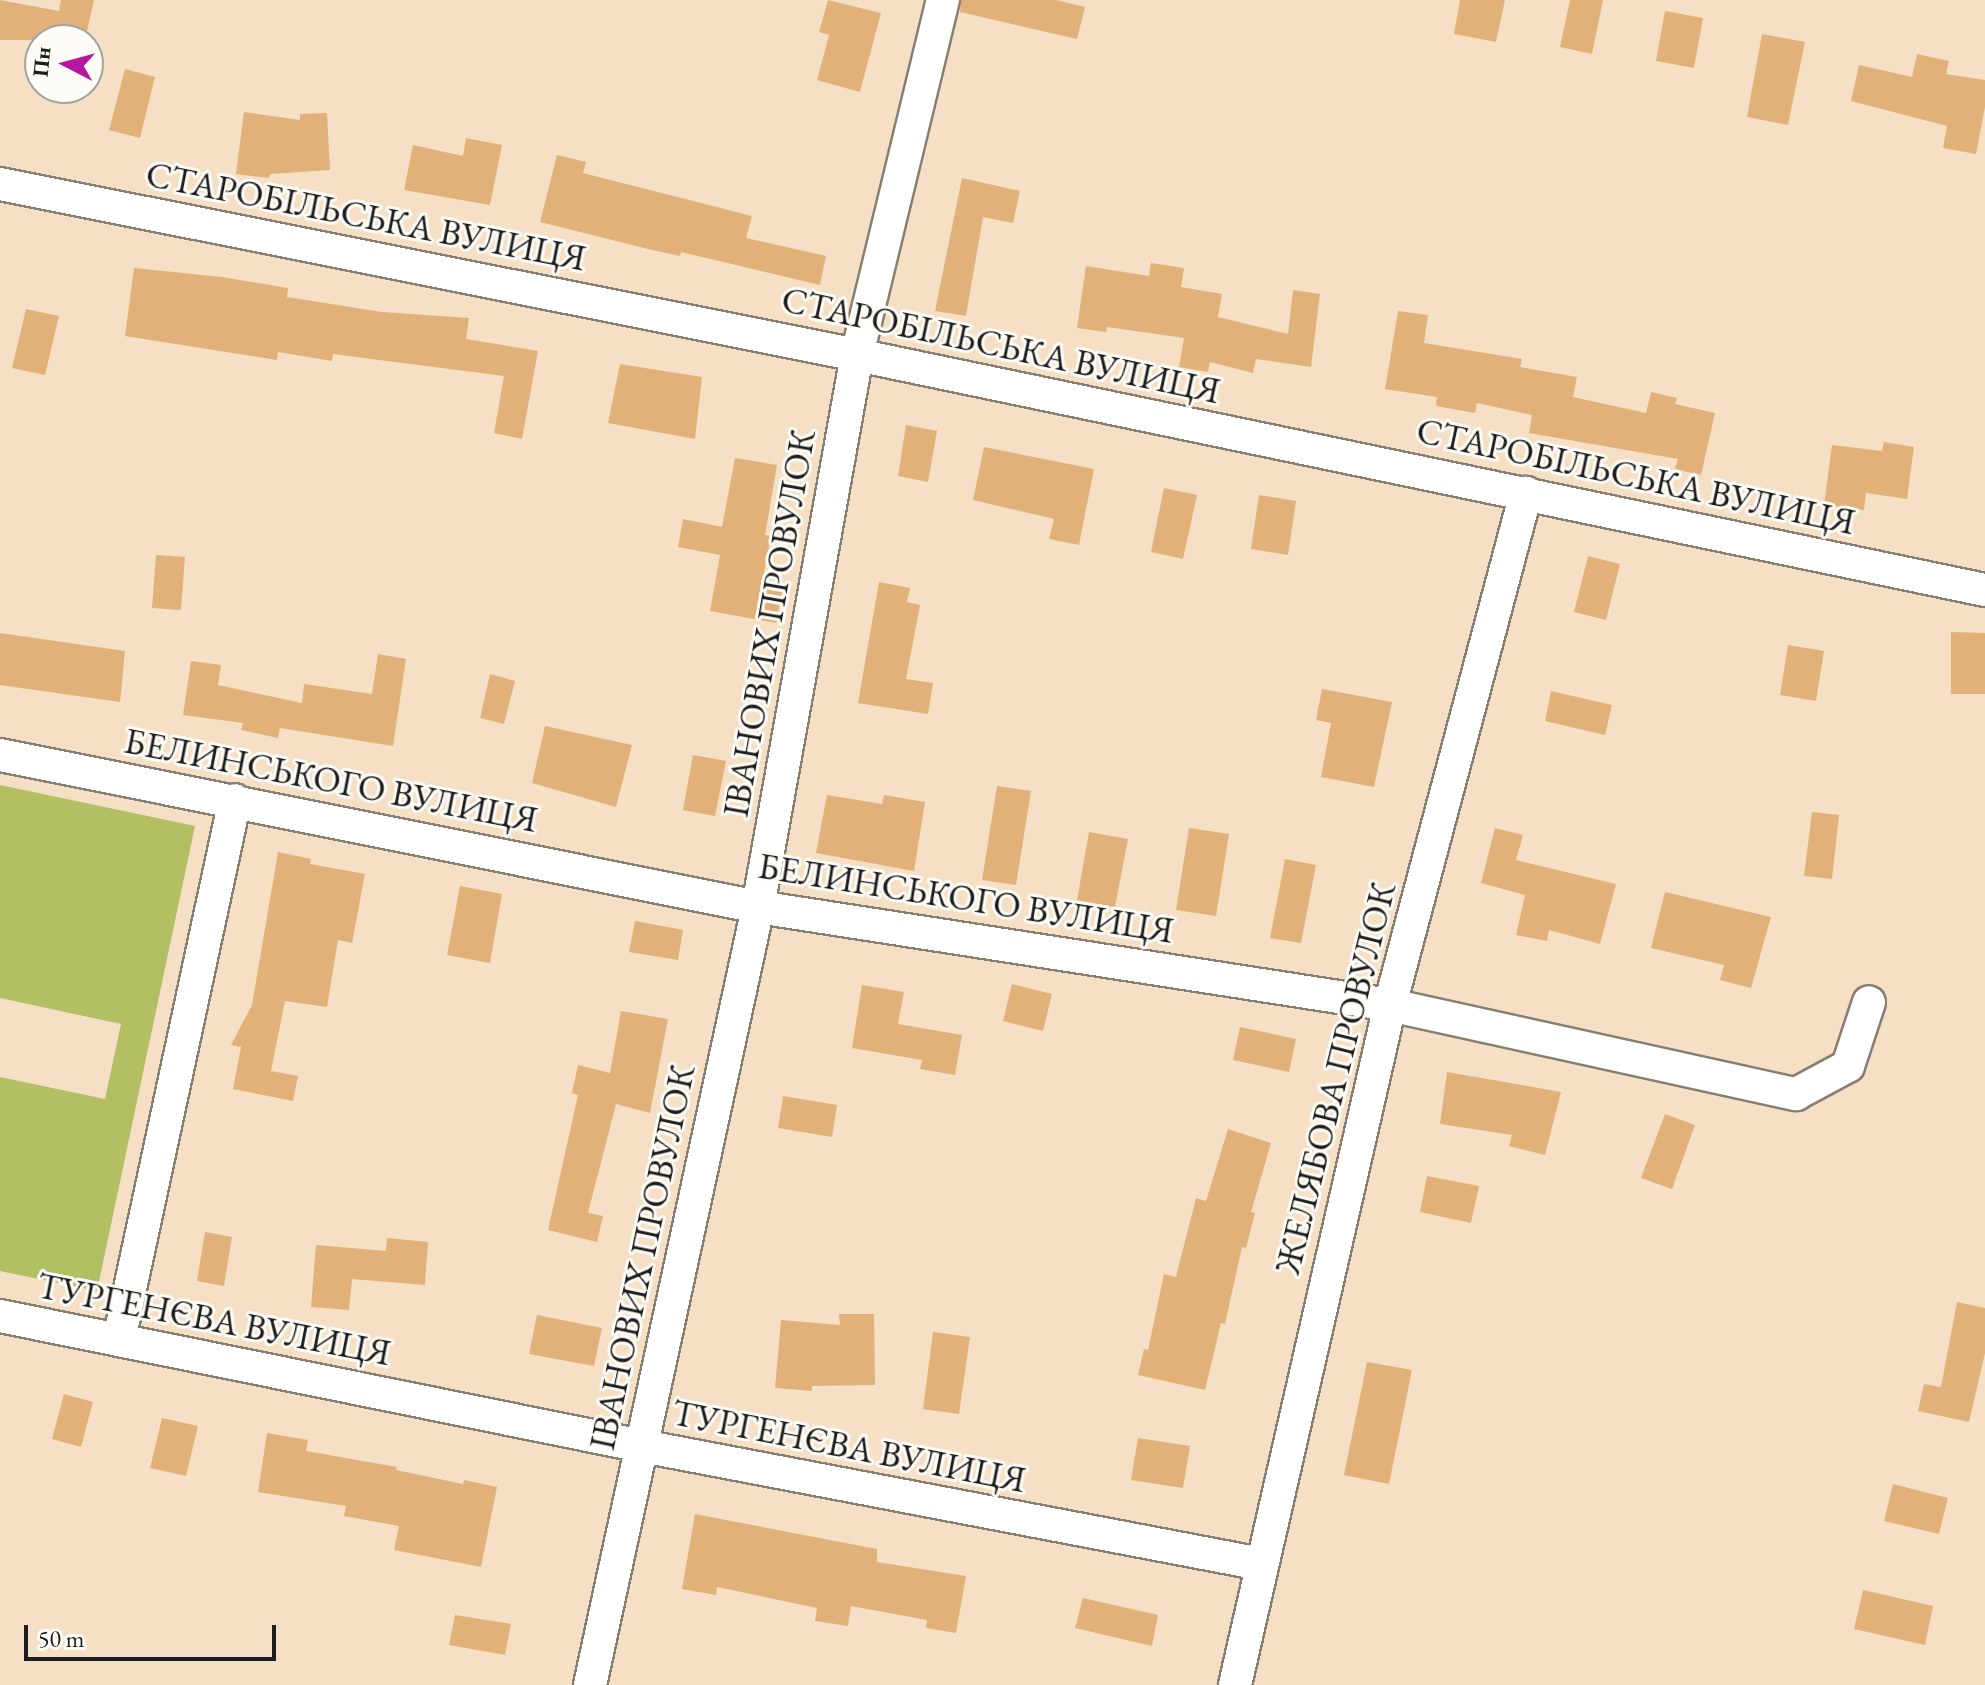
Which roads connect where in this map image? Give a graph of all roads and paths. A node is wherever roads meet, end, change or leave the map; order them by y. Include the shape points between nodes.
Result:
1 (943, 0) edge
2 (0, 184) edge
3 (857, 355) junction
4 (1526, 493) junction
5 (1985, 590) edge
6 (0, 755) edge
7 (235, 800) junction
8 (758, 907) junction
9 (1869, 1002) dead end
10 (1390, 1005) junction
11 (0, 1316) edge
12 (119, 1340) junction
13 (642, 1446) junction
14 (1261, 1564) junction
15 (590, 1685) edge
16 (1235, 1685) edge

1 - 3 street, ІВАНОВИХ ПРОВУЛОК
2 - 3 street, СТАРОБІЛЬСЬКА ВУЛИЦЯ
3 - 4 street, СТАРОБІЛЬСЬКА ВУЛИЦЯ
3 - 8 street, ІВАНОВИХ ПРОВУЛОК
4 - 5 street, СТАРОБІЛЬСЬКА ВУЛИЦЯ
4 - 10 street, ЖЕЛЯБОВА ПРОВУЛОК
6 - 7 street, БЕЛИНСЬКОГО ВУЛИЦЯ
7 - 8 street, БЕЛИНСЬКОГО ВУЛИЦЯ
7 - 12 street
8 - 10 street, БЕЛИНСЬКОГО ВУЛИЦЯ
8 - 13 street, ІВАНОВИХ ПРОВУЛОК
9 - 10 street, БЕЛИНСЬКОГО ВУЛИЦЯ via 1848,1066 1796,1094
10 - 14 street, ЖЕЛЯБОВА ПРОВУЛОК
11 - 12 street, ТУРГЕНЄВА ВУЛИЦЯ
12 - 13 street, ТУРГЕНЄВА ВУЛИЦЯ
13 - 14 street, ТУРГЕНЄВА ВУЛИЦЯ
13 - 15 street, ІВАНОВИХ ПРОВУЛОК
14 - 16 street, ЖЕЛЯБОВА ПРОВУЛОК

